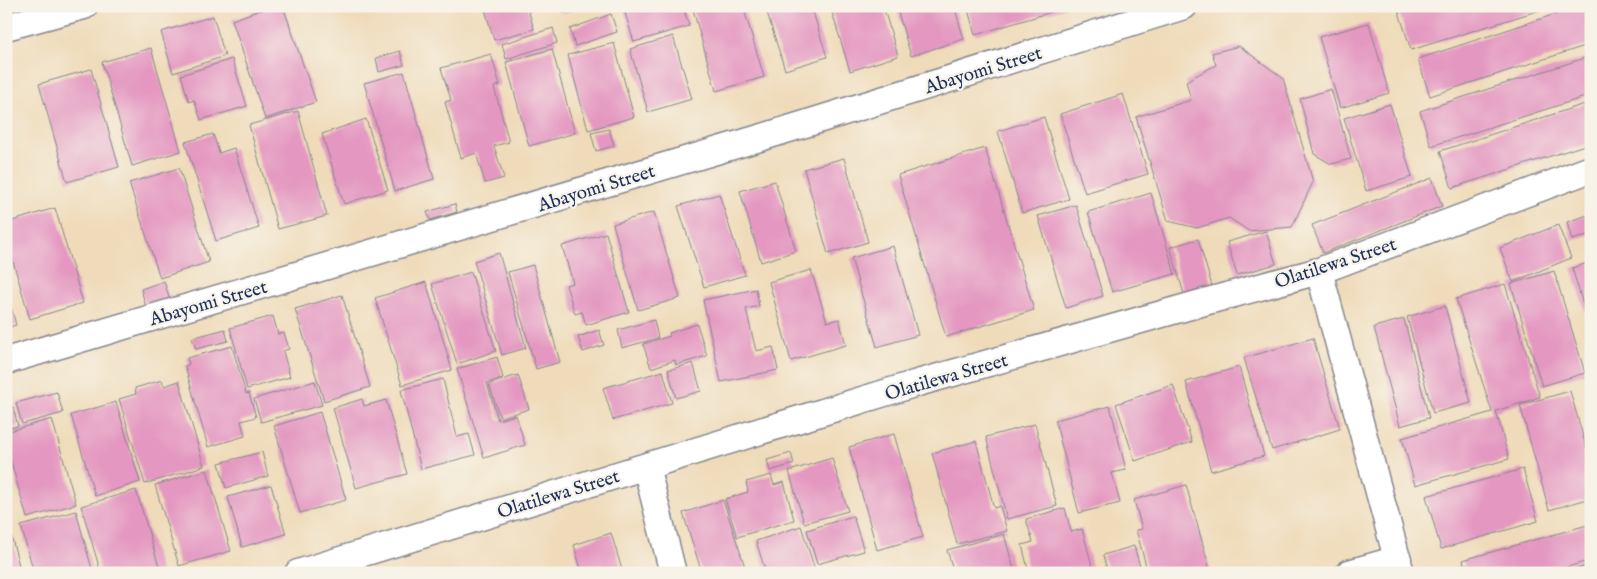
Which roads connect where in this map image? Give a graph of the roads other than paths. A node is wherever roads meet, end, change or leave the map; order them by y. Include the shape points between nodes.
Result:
1 (1184, 6) edge
2 (77, 7) edge
3 (6, 27) edge
4 (1591, 169) edge
5 (1319, 271) junction
6 (6, 361) edge
7 (646, 466) junction
8 (1399, 566) edge
9 (298, 573) edge
10 (674, 573) edge
11 (1349, 573) edge

1 - 6 street, Abayomi Street via 753,140
2 - 3 street
4 - 5 street, Olatilewa Street
5 - 7 street, Olatilewa Street via 914,384
5 - 8 street
7 - 9 street, Olatilewa Street
7 - 10 street
8 - 11 street

